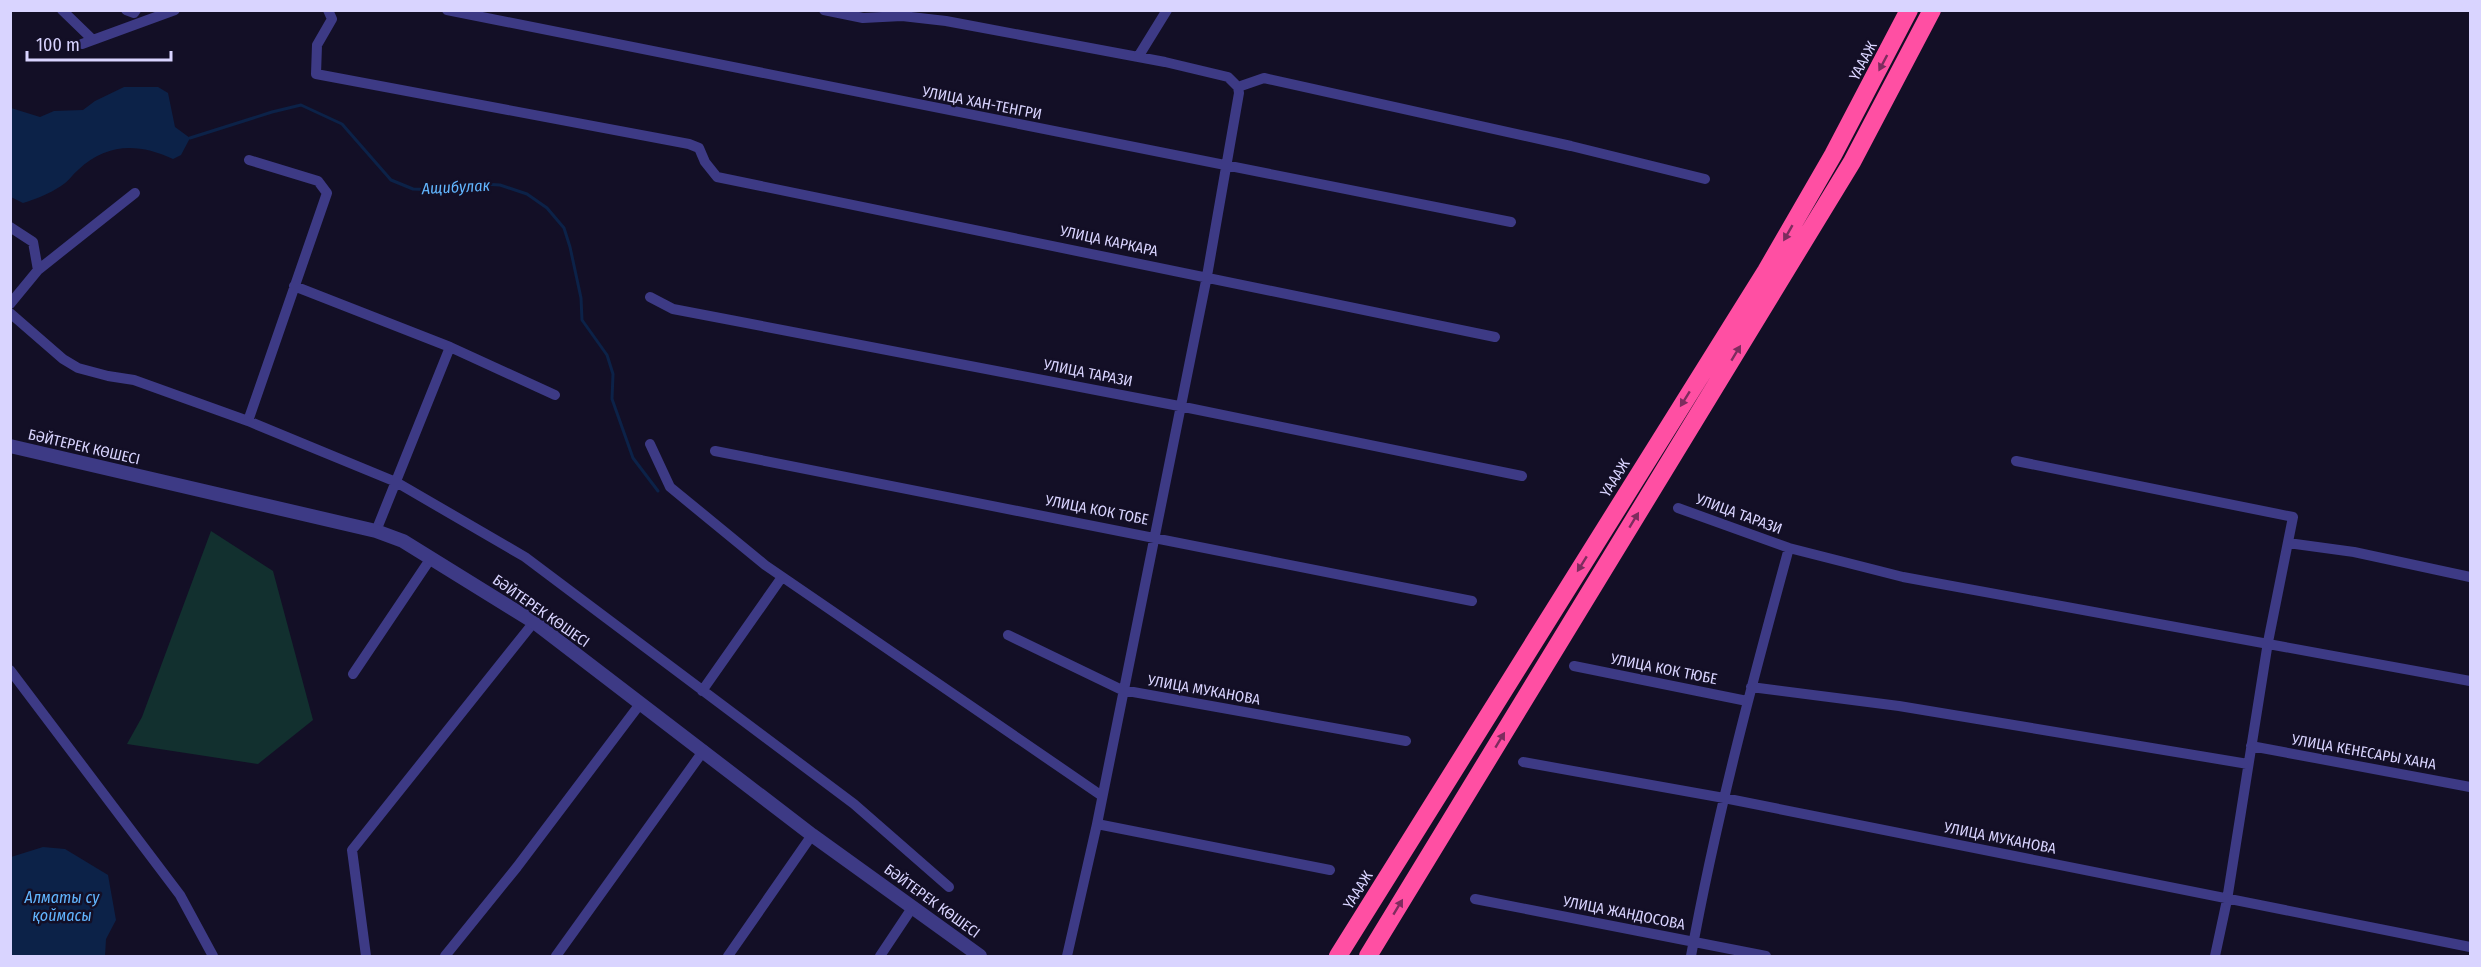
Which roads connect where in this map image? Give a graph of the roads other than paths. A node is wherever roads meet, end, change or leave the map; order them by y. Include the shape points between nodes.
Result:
1 (62, 10) edge
2 (126, 10) edge
3 (136, 10) edge
4 (175, 10) edge
5 (328, 10) edge
6 (447, 10) edge
7 (824, 10) edge
8 (1167, 10) edge
9 (1909, 10) edge
10 (1932, 10) edge
11 (898, 13) edge
12 (1138, 57) junction
13 (1238, 87) junction
14 (249, 159) dead end
15 (1227, 167) junction
16 (1705, 179) dead end
17 (135, 193) dead end
18 (1511, 222) dead end
19 (10, 227) edge
20 (39, 270) junction
21 (1207, 276) junction
22 (294, 286) junction
23 (650, 297) dead end
24 (10, 304) edge
25 (10, 313) edge
26 (1495, 337) dead end
27 (450, 347) junction
28 (555, 395) dead end
29 (1179, 406) junction
30 (248, 420) junction
31 (650, 444) dead end
32 (10, 446) edge
33 (715, 451) dead end
34 (2016, 462) dead end
35 (1522, 476) dead end
36 (396, 482) junction
37 (1678, 508) dead end
38 (376, 531) junction
39 (1153, 536) junction
40 (2288, 543) junction
41 (1789, 548) junction
42 (431, 558) junction
43 (782, 577) junction
44 (2470, 577) edge
45 (1472, 601) dead end
46 (534, 622) junction
47 (1008, 635) dead end
48 (2268, 642) junction
49 (1574, 666) dead end
50 (10, 670) edge
51 (353, 674) dead end
52 (2470, 681) edge
53 (1751, 687) junction
54 (1122, 690) junction
55 (702, 691) junction
56 (1747, 701) junction
57 (640, 704) junction
58 (1406, 741) dead end
59 (2251, 746) junction
60 (704, 750) junction
61 (1523, 762) dead end
62 (2248, 764) junction
63 (2470, 786) edge
64 (1102, 796) junction
65 (1724, 798) junction
66 (1097, 824) junction
67 (812, 835) junction
68 (1330, 870) dead end
69 (949, 887) dead end
70 (1475, 899) dead end
71 (2227, 900) junction
72 (912, 908) junction
73 (1694, 943) junction
74 (2470, 947) edge
75 (213, 957) edge
76 (366, 957) edge
77 (445, 957) edge
78 (556, 957) edge
79 (728, 957) edge
80 (880, 957) edge
81 (980, 957) edge
82 (1067, 957) edge
83 (1338, 957) edge
84 (1368, 957) edge
85 (1691, 957) edge
86 (1766, 957) edge
87 (2215, 957) edge

1 - 4 street via 88,42
2 - 3 street
5 - 21 street, УЛИЦА КАРКАРА via 332,19 318,45 316,74 689,144 699,148 717,177
6 - 15 street, УЛИЦА ХАН-ТЕНГРИ
7 - 11 street via 863,18
8 - 12 street
9 -> 83 highway, ҮАААЖ via 1833,155 1766,271
84 -> 10 highway via 1852,162
11 - 12 street
12 - 13 street via 1228,77
13 - 15 street
13 - 16 street via 1264,78
14 - 22 street via 318,181 327,193
15 - 18 street, УЛИЦА ХАН-ТЕНГРИ
15 - 21 street
17 - 20 street
19 - 20 street via 33,242
20 - 24 street
21 - 26 street, УЛИЦА КАРКАРА
21 - 29 street
22 - 27 street
22 - 30 street
23 - 29 street, УЛИЦА ТАРАЗИ via 672,309
25 - 30 street via 78,368 134,380
27 - 28 street
27 - 36 street
29 - 35 street, УЛИЦА ТАРАЗИ
29 - 39 street
30 - 36 street
31 - 43 street via 670,487
32 - 38 street, БӘЙТЕРЕК КӨШЕСІ
33 - 39 street, УЛИЦА КОК ТОБЕ
34 - 40 street via 2294,517
36 - 38 street
36 - 55 street via 525,557
37 - 41 street, УЛИЦА ТАРАЗИ
38 - 42 street, БӘЙТЕРЕК КӨШЕСІ
39 - 45 street, УЛИЦА КОК ТОБЕ
39 - 54 street
40 - 44 street via 2354,552
40 - 48 street
41 - 48 street, УЛИЦА ТАРАЗИ via 1903,577
41 - 53 street
42 - 46 street, БӘЙТЕРЕК КӨШЕСІ
42 - 51 street
43 - 55 street
43 - 64 street
46 - 57 street, БӘЙТЕРЕК КӨШЕСІ
46 - 76 street via 352,850
47 - 54 street, УЛИЦА МУКАНОВА
48 - 52 street, УЛИЦА ТАРАЗИ
48 - 59 street
49 - 56 street, УЛИЦА КОК ТЮБЕ
50 - 75 street via 180,895
53 - 56 street
53 - 62 street via 1899,706
54 - 58 street, УЛИЦА МУКАНОВА
54 - 64 street
55 - 69 street via 854,804
56 - 65 street
57 - 60 street, БӘЙТЕРЕК КӨШЕСІ
57 - 77 street
59 - 62 street
59 - 63 street, УЛИЦА КЕНЕСАРЫ ХАНА
60 - 67 street, БӘЙТЕРЕК КӨШЕСІ
60 - 78 street
61 - 65 street, УЛИЦА МУКАНОВА
62 - 71 street
64 - 66 street
65 - 71 street, УЛИЦА МУКАНОВА
65 - 73 street
66 - 68 street
66 - 82 street
67 - 72 street, БӘЙТЕРЕК КӨШЕСІ
67 - 79 street
70 - 73 street, УЛИЦА ЖАНДОСОВА
71 - 74 street, УЛИЦА МУКАНОВА
71 - 87 street
72 - 80 street
72 - 81 street, БӘЙТЕРЕК КӨШЕСІ
73 - 85 street
73 - 86 street, УЛИЦА ЖАНДОСОВА

